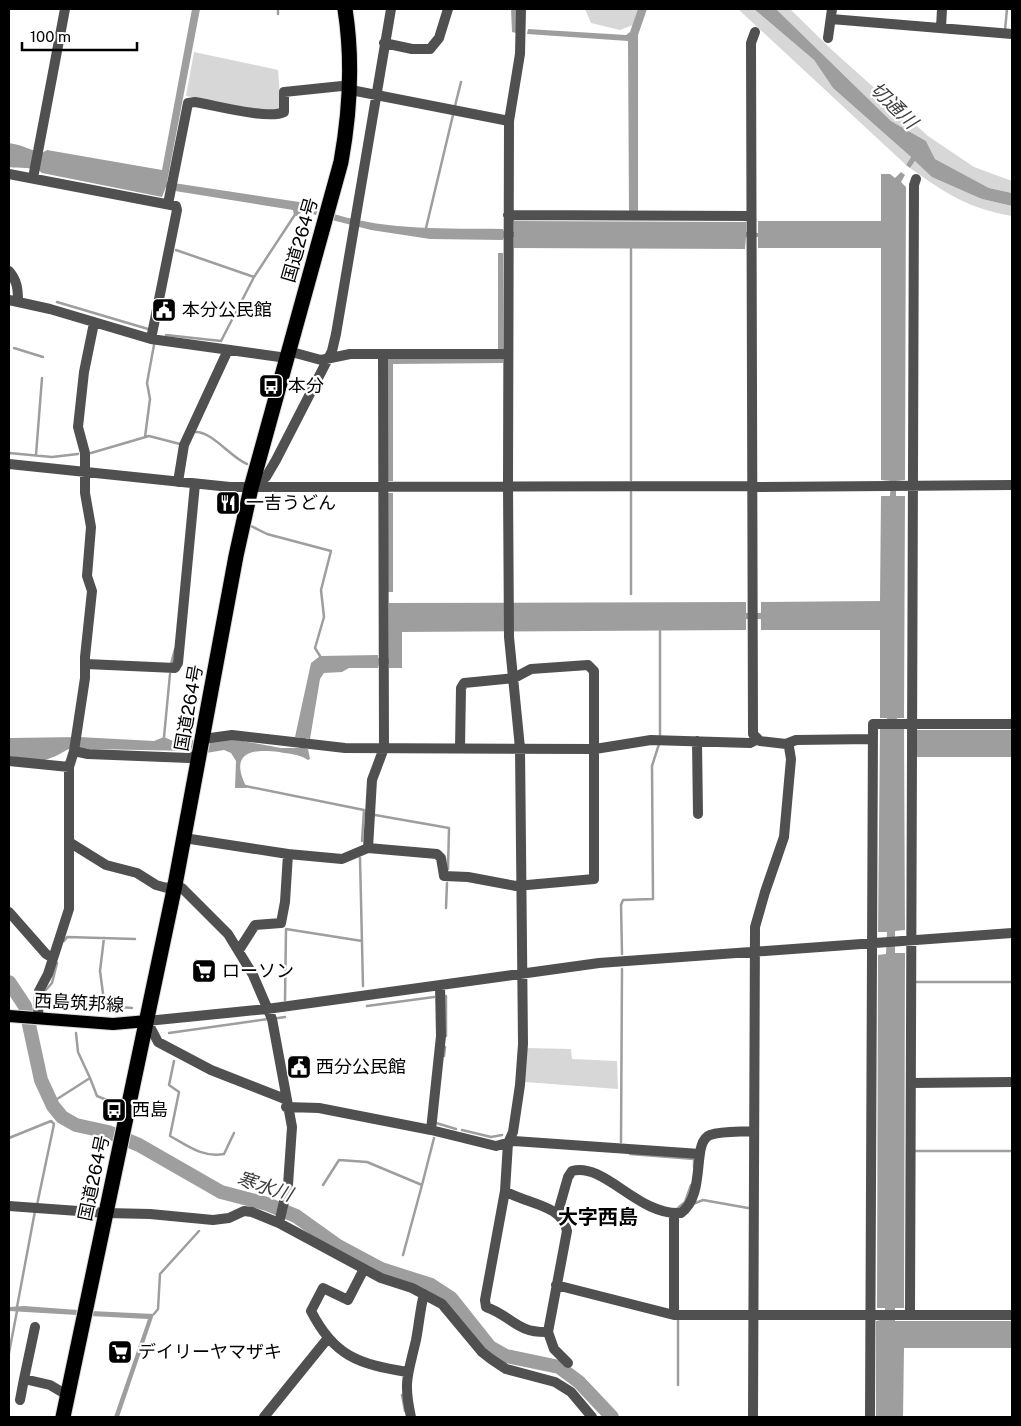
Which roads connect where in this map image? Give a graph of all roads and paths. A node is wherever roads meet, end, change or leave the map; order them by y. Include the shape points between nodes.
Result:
1 (65, 9) edge
2 (345, 9) edge
3 (391, 9) edge
4 (448, 9) edge
5 (521, 9) edge
6 (942, 9) edge
7 (831, 14) edge
8 (941, 28) junction
9 (755, 32) dead end
10 (1012, 34) edge
11 (828, 38) dead end
12 (384, 43) junction
13 (350, 87) junction
14 (376, 94) junction
15 (509, 121) junction
16 (9, 174) edge
17 (33, 175) junction
18 (916, 179) dead end
19 (168, 204) junction
20 (508, 215) junction
21 (751, 216) junction
22 (9, 271) edge
23 (13, 301) edge
24 (94, 323) junction
25 (151, 339) junction
26 (228, 350) junction
27 (383, 354) junction
28 (508, 354) junction
29 (288, 355) junction
30 (328, 358) junction
31 (9, 464) edge
32 (85, 472) junction
33 (178, 482) junction
34 (195, 484) junction
35 (1012, 485) edge
36 (383, 486) junction
37 (508, 486) junction
38 (753, 486) junction
39 (251, 488) junction
40 (912, 488) junction
41 (86, 664) junction
42 (514, 678) junction
43 (912, 724) junction
44 (1012, 724) edge
45 (203, 739) junction
46 (872, 739) junction
47 (756, 740) junction
48 (697, 741) junction
49 (786, 744) junction
50 (384, 748) junction
51 (460, 748) junction
52 (520, 748) junction
53 (595, 749) junction
54 (74, 750) junction
55 (200, 754) junction
56 (9, 762) edge
57 (69, 767) junction
58 (698, 814) dead end
59 (184, 838) junction
60 (69, 842) junction
61 (368, 848) junction
62 (288, 854) junction
63 (175, 885) junction
64 (522, 886) junction
65 (9, 912) edge
66 (1012, 933) edge
67 (912, 940) junction
68 (872, 943) junction
69 (239, 950) junction
70 (754, 952) junction
71 (53, 958) junction
72 (523, 974) junction
73 (440, 985) junction
74 (268, 1008) junction
75 (13, 1017) edge
76 (38, 1019) junction
77 (147, 1021) junction
78 (911, 1082) junction
79 (1012, 1082) edge
80 (286, 1103) junction
81 (431, 1130) junction
82 (753, 1131) junction
83 (508, 1143) junction
84 (700, 1154) junction
85 (505, 1191) junction
86 (9, 1206) edge
87 (558, 1212) junction
88 (106, 1213) junction
89 (674, 1213) junction
90 (280, 1220) junction
91 (364, 1269) junction
92 (556, 1285) junction
93 (424, 1294) junction
94 (753, 1314) junction
95 (674, 1315) junction
96 (870, 1315) junction
97 (910, 1315) junction
98 (1012, 1315) edge
99 (35, 1326) dead end
100 (548, 1332) junction
101 (328, 1338) junction
102 (568, 1363) dead end
103 (406, 1372) junction
104 (24, 1379) junction
105 (67, 1395) junction
106 (20, 1400) dead end
107 (63, 1417) edge
108 (264, 1417) edge
109 (411, 1417) edge
110 (592, 1417) edge
111 (753, 1417) edge
112 (870, 1417) edge

1 - 17 street
2 - 13 highway, 国道264号
3 - 12 street
4 - 12 street via 439,38 430,49
5 - 15 street via 520,54
6 - 8 street
7 - 8 street
7 - 11 street
8 - 10 street
9 - 21 street via 751,43
12 - 14 street
13 - 14 street
13 - 19 street via 284,92 284,112 281,114 188,103
13 - 29 highway, 国道264号 via 348,126 341,162
14 - 15 street
14 - 30 street via 336,334
15 - 20 street
16 - 17 street
17 - 19 street
18 - 40 street
19 - 25 street via 176,206 177,210
20 - 21 street
20 - 28 street
21 - 38 street
22 - 23 street via 17,287
23 - 24 street
24 - 25 street
24 - 32 street via 78,427 85,453
25 - 26 street
26 - 29 street
26 - 33 street via 184,445
27 - 28 street
27 - 30 street
27 - 36 street
28 - 37 street
29 - 30 street via 321,360
29 - 39 highway, 国道264号
30 - 39 street via 266,477
31 - 32 street
32 - 33 street
32 - 41 street via 91,527 87,576 92,591
33 - 34 street
34 - 39 street
34 - 41 street via 178,662 174,668
35 - 40 street
36 - 37 street
36 - 39 street
36 - 50 street
37 - 38 street
37 - 42 street via 509,617
38 - 40 street
38 - 47 street via 753,734
39 - 45 highway, 国道264号
40 - 43 street
41 - 54 street
42 - 51 street via 464,684 461,688
42 - 52 street
42 - 53 street via 531,669 592,667
43 - 44 street
43 - 46 street via 873,724
43 - 67 street
45 - 50 street via 232,735 345,748
45 - 55 highway, 国道264号
46 - 49 street via 796,740
46 - 68 street
47 - 48 street
47 - 49 street
48 - 53 street via 651,740
48 - 58 street
49 - 70 street via 790,759 784,837 757,918
50 - 51 street
50 - 61 street via 372,780
51 - 52 street
52 - 53 street
52 - 64 street
53 - 64 street via 594,879
54 - 55 street via 88,754 189,758
54 - 57 street
55 - 59 highway, 国道264号
56 - 57 street
57 - 60 street
59 - 62 street
59 - 63 highway, 国道264号
60 - 63 street via 106,865 137,873 167,888
60 - 71 street via 68,909
61 - 62 street via 342,858
61 - 64 street via 437,854 441,858 444,876
62 - 69 street via 281,923 255,925
63 - 69 street via 216,920
63 - 77 highway, 国道264号
64 - 72 street
65 - 71 street
66 - 67 street
67 - 68 street
67 - 78 street
68 - 70 street
68 - 96 street
69 - 74 street
70 - 72 street via 608,962
70 - 82 street
71 - 76 street via 39,991
72 - 73 street
72 - 83 street via 520,1084 513,1132
73 - 74 street
73 - 81 street via 441,1036
74 - 77 street
74 - 80 street
75 - 76 main road, 西島筑邦線
76 - 77 main road, 西島筑邦線 via 113,1024
77 - 80 street via 158,1042
77 - 88 highway, 国道264号
78 - 79 street
78 - 97 street
80 - 81 street
80 - 90 street via 292,1127 292,1152
81 - 83 street via 496,1146
82 - 84 street via 710,1135 703,1139
82 - 94 street
83 - 84 street
83 - 85 street
84 - 89 street via 692,1198 686,1209
85 - 87 street
85 - 100 street via 486,1307 525,1331
86 - 88 street
87 - 89 street via 568,1177 572,1171 578,1170 594,1172 642,1204
87 - 92 street via 567,1231
88 - 90 street via 132,1212 213,1220 229,1218 244,1211
88 - 105 highway, 国道264号
89 - 95 street
90 - 91 street
91 - 93 street
91 - 101 street via 348,1300 323,1288 311,1311
92 - 95 street
92 - 100 street
93 - 103 street
93 - 110 street via 452,1313 477,1347 491,1359 506,1368 555,1382 571,1392
94 - 95 street
94 - 96 street
94 - 111 street
96 - 97 street
96 - 112 street
97 - 98 street
99 - 104 street
100 - 102 street via 554,1349
101 - 103 street via 333,1346 353,1358
101 - 108 street
103 - 109 street via 406,1395
104 - 105 street via 50,1385
104 - 106 street
105 - 107 highway, 国道264号

